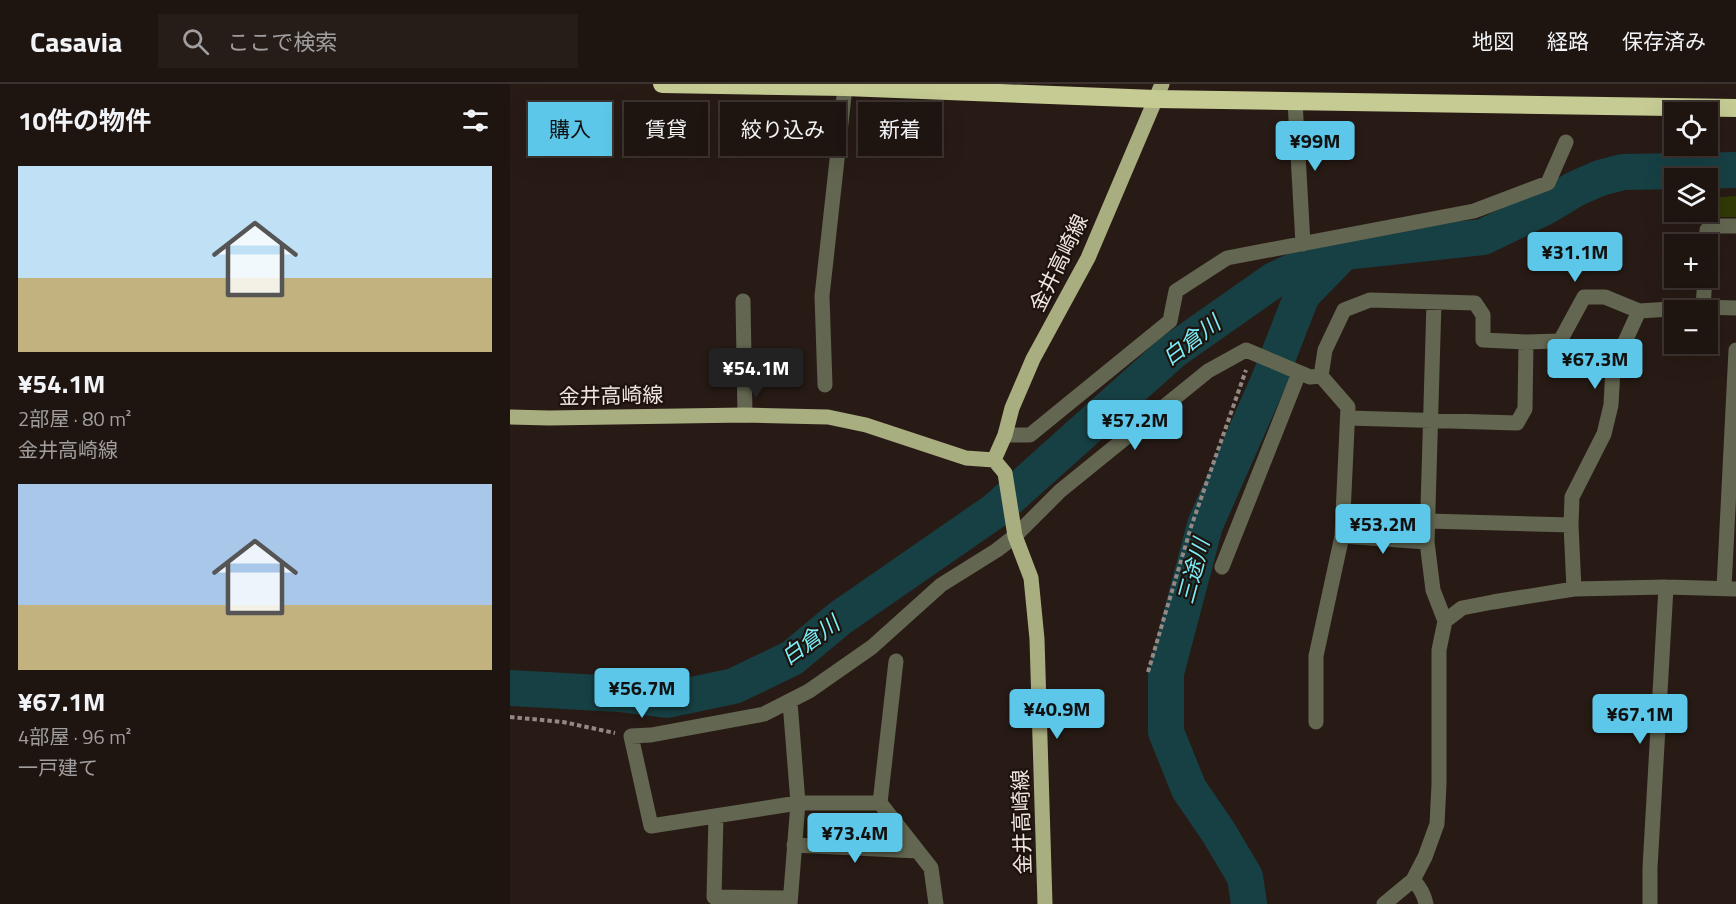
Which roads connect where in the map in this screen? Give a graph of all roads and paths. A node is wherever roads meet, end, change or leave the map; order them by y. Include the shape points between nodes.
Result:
1 (662, 84) edge
2 (845, 87) junction
3 (1158, 92) edge
4 (1295, 101) junction
5 (1736, 108) edge
6 (1566, 142) dead end
7 (1736, 226) edge
8 (1707, 234) edge
9 (1303, 244) junction
10 (742, 301) dead end
11 (1434, 302) junction
12 (1718, 307) edge
13 (1736, 308) edge
14 (1664, 309) edge
15 (1639, 311) junction
16 (1526, 342) junction
17 (1736, 350) edge
18 (1255, 353) junction
19 (1299, 373) junction
20 (1321, 376) junction
21 (825, 385) dead end
22 (745, 415) junction
23 (510, 417) edge
24 (1348, 418) junction
25 (1431, 421) junction
26 (1005, 435) junction
27 (1733, 437) edge
28 (994, 460) junction
29 (1428, 521) junction
30 (1571, 525) junction
31 (1014, 530) junction
32 (1342, 536) junction
33 (1427, 542) junction
34 (1222, 567) dead end
35 (1666, 587) junction
36 (1730, 589) edge
37 (1574, 590) junction
38 (1444, 621) junction
39 (896, 661) dead end
40 (1148, 672) dead end
41 (790, 702) junction
42 (510, 717) edge
43 (1316, 722) dead end
44 (630, 736) junction
45 (798, 802) junction
46 (880, 803) junction
47 (716, 816) junction
48 (794, 845) junction
49 (918, 851) junction
50 (1413, 880) junction
51 (790, 901) edge
52 (936, 904) edge
53 (1045, 904) edge
54 (1384, 904) edge
55 (1426, 904) edge
56 (1650, 904) edge

1 - 2 highway
2 - 3 highway
2 - 21 street via 822,296
3 - 4 highway
3 - 26 main road, 金井高崎線 via 1088,258 1033,359
4 - 5 highway
4 - 9 street
6 - 9 street via 1548,183 1474,211
7 - 8 street via 1714,226
9 - 26 street via 1227,258 1176,291 1170,321 1030,435
10 - 22 street
11 - 16 street via 1475,303 1483,315 1483,340
11 - 20 street via 1370,300 1344,310 1326,350
11 - 25 street
12 - 13 street
14 - 15 street
15 - 16 street via 1605,297 1584,297 1560,341
15 - 30 street via 1613,368 1604,435 1572,497
16 - 25 street via 1525,409 1517,423
17 - 27 street
18 - 19 street
18 - 31 street via 1246,350 1208,371
18 - 40 path via 1191,527
19 - 20 street
19 - 34 street
20 - 24 street via 1348,407
22 - 23 main road, 金井高崎線
22 - 28 main road, 金井高崎線 via 828,417 866,425 966,458
24 - 25 street
24 - 32 street
25 - 29 street
26 - 28 main road, 金井高崎線
27 - 36 street
28 - 31 main road, 金井高崎線 via 1005,473
29 - 30 street
29 - 33 street
30 - 37 street
31 - 41 street via 997,550 941,585 872,647
31 - 53 main road, 金井高崎線 via 1031,578 1037,639
32 - 33 street
32 - 43 street via 1316,656
33 - 38 street via 1433,590
35 - 36 street
35 - 37 street
35 - 56 street
37 - 38 street via 1462,609
38 - 50 street via 1439,650 1437,824
39 - 46 street
41 - 44 street via 764,714
41 - 45 street
42 - 44 path via 563,722
44 - 47 street via 651,826
45 - 46 street
45 - 47 street
45 - 48 street
46 - 49 street
47 - 51 street via 714,897
48 - 49 street
48 - 51 street
49 - 52 street via 931,868
50 - 54 street
50 - 55 street via 1424,894

